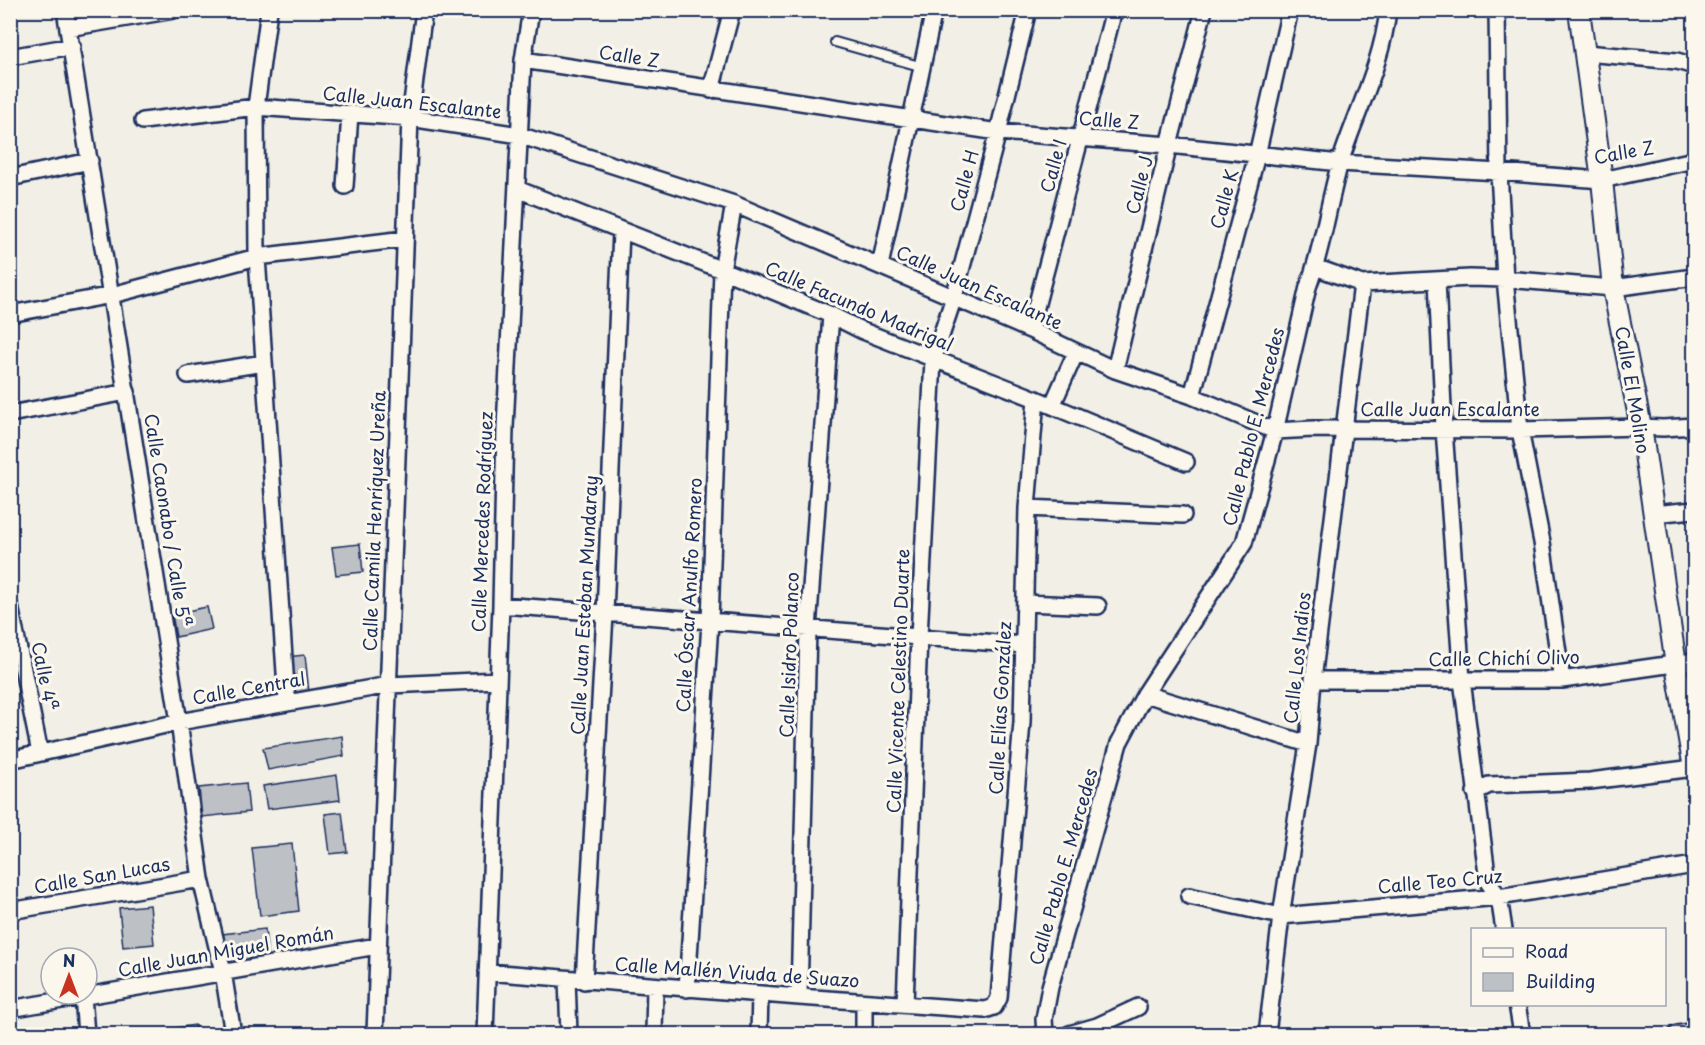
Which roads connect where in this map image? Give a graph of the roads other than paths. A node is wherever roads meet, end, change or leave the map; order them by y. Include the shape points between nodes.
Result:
1 (65, 10) edge
2 (174, 10) edge
3 (270, 10) edge
4 (424, 10) edge
5 (531, 10) edge
6 (732, 10) edge
7 (934, 10) edge
8 (1028, 10) edge
9 (1114, 10) edge
10 (1204, 10) edge
11 (1290, 10) edge
12 (1388, 10) edge
13 (1497, 10) edge
14 (1579, 10) edge
15 (68, 28) junction
16 (835, 42) dead end
17 (72, 46) junction
18 (1585, 53) junction
19 (10, 57) edge
20 (523, 60) junction
21 (1695, 66) edge
22 (922, 67) junction
23 (711, 90) junction
24 (256, 107) junction
25 (350, 114) junction
26 (410, 118) junction
27 (912, 119) junction
28 (143, 121) dead end
29 (998, 132) junction
30 (519, 135) junction
31 (1082, 139) junction
32 (1169, 145) junction
33 (1257, 155) junction
34 (1695, 160) edge
35 (90, 161) junction
36 (1340, 164) junction
37 (1498, 172) junction
38 (10, 178) edge
39 (1602, 180) junction
40 (345, 186) dead end
41 (517, 189) junction
42 (734, 204) junction
43 (621, 231) junction
44 (405, 239) junction
45 (257, 257) junction
46 (879, 266) junction
47 (1315, 267) junction
48 (722, 270) junction
49 (1695, 277) edge
50 (1505, 279) junction
51 (1437, 280) junction
52 (1362, 284) junction
53 (1613, 288) junction
54 (112, 295) junction
55 (954, 297) junction
56 (10, 314) edge
57 (831, 315) junction
58 (1030, 330) junction
59 (1076, 352) junction
60 (933, 360) junction
61 (264, 363) junction
62 (1115, 370) junction
63 (188, 375) dead end
64 (128, 392) junction
65 (1192, 396) junction
66 (1036, 399) junction
67 (1052, 406) junction
68 (10, 414) edge
69 (1641, 426) junction
70 (1695, 426) edge
71 (1343, 429) junction
72 (1444, 429) junction
73 (1520, 430) junction
74 (1275, 431) junction
75 (1186, 462) dead end
76 (1027, 508) junction
77 (1695, 510) edge
78 (1183, 514) dead end
79 (1653, 514) junction
80 (1025, 603) junction
81 (501, 605) junction
82 (10, 606) edge
83 (1098, 606) dead end
84 (605, 614) junction
85 (710, 622) junction
86 (808, 629) junction
87 (919, 637) junction
88 (1024, 645) junction
89 (1685, 663) edge
90 (498, 680) junction
91 (1314, 680) junction
92 (1462, 680) junction
93 (1562, 680) junction
94 (389, 685) junction
95 (1145, 694) junction
96 (287, 702) junction
97 (179, 722) junction
98 (1308, 744) junction
99 (40, 753) junction
100 (10, 760) edge
101 (1695, 768) edge
102 (1475, 792) junction
103 (1695, 865) edge
104 (201, 879) junction
105 (1189, 896) dead end
106 (1499, 897) junction
107 (10, 912) edge
108 (1281, 916) junction
109 (1504, 928) edge
110 (377, 946) junction
111 (223, 972) junction
112 (487, 972) junction
113 (567, 979) junction
114 (584, 981) junction
115 (655, 986) junction
116 (687, 989) junction
117 (99, 993) edge
118 (760, 994) junction
119 (799, 997) junction
120 (864, 1002) junction
121 (39, 1004) edge
122 (905, 1004) junction
123 (84, 1006) edge
124 (1517, 1006) edge
125 (1138, 1007) dead end
126 (10, 1009) edge
127 (985, 1010) joint
128 (1695, 1031) edge
129 (86, 1035) edge
130 (233, 1035) edge
131 (375, 1035) edge
132 (485, 1035) edge
133 (569, 1035) edge
134 (654, 1035) edge
135 (759, 1035) edge
136 (864, 1035) edge
137 (1045, 1035) edge
138 (1069, 1035) edge
139 (1267, 1035) edge
140 (1522, 1035) edge
141 (1677, 1035) edge

1 - 15 street, Calle Caonabo / Calle 5ª
2 - 15 street
3 - 24 street
4 - 26 street, Calle Camila Henríquez Ureña
5 - 20 street, Calle Mercedes Rodríguez
6 - 23 street
7 - 22 street
8 - 29 street, Calle H
9 - 31 street, Calle I
10 - 32 street, Calle J
11 - 33 street, Calle K
12 - 36 street, Calle Pablo E. Mercedes via 1378,61
13 - 37 street
14 - 18 street, Calle El Molino
15 - 17 street, Calle Caonabo / Calle 5ª
16 - 22 lane
17 - 19 street
17 - 35 street, Calle Caonabo / Calle 5ª
18 - 21 street
18 - 39 street, Calle El Molino
20 - 23 street, Calle Z
20 - 30 street, Calle Mercedes Rodríguez
22 - 27 street
23 - 27 street, Calle Z
24 - 25 street, Calle Juan Escalante
24 - 28 street, Calle Juan Escalante
24 - 45 street
25 - 26 street, Calle Juan Escalante
25 - 40 street
26 - 30 street, Calle Juan Escalante
26 - 44 street, Calle Camila Henríquez Ureña
27 - 29 street, Calle Z
27 - 46 street
29 - 31 street, Calle Z
29 - 55 street, Calle H
30 - 41 street, Calle Mercedes Rodríguez
30 - 42 street, Calle Juan Escalante
31 - 32 street, Calle Z
31 - 58 street, Calle I
32 - 33 street, Calle Z
32 - 62 street, Calle J
33 - 36 street, Calle Z
33 - 65 street, Calle K
34 - 39 street, Calle Z
35 - 38 street
35 - 54 street, Calle Caonabo / Calle 5ª
36 - 37 street, Calle Z
36 - 47 street, Calle Pablo E. Mercedes
37 - 39 street, Calle Z
37 - 50 street
39 - 53 street, Calle El Molino
41 - 43 street, Calle Facundo Madrigal
41 - 81 street, Calle Mercedes Rodríguez
42 - 46 street, Calle Juan Escalante
42 - 48 street, Calle Óscar Anulfo Romero
43 - 48 street, Calle Facundo Madrigal
43 - 84 street, Calle Juan Esteban Mundaray
44 - 45 street
44 - 94 street, Calle Camila Henríquez Ureña
45 - 54 street
45 - 61 street
46 - 55 street, Calle Juan Escalante
47 - 52 street
47 - 74 street, Calle Pablo E. Mercedes
48 - 57 street, Calle Facundo Madrigal
48 - 85 street, Calle Óscar Anulfo Romero
49 - 53 street
50 - 51 street
50 - 53 street
50 - 73 street
51 - 52 street
51 - 72 street
52 - 71 street, Calle Los Indios
53 - 69 street, Calle El Molino
54 - 56 street
54 - 64 street, Calle Caonabo / Calle 5ª
55 - 58 street, Calle Juan Escalante
55 - 60 street, Calle H
57 - 60 street, Calle Facundo Madrigal
57 - 86 street, Calle Isidro Polanco
58 - 59 street, Calle Juan Escalante
59 - 62 street, Calle Juan Escalante
59 - 67 street
60 - 66 street, Calle Facundo Madrigal
60 - 87 street, Calle Vicente Celestino Duarte
61 - 63 street
61 - 96 street
62 - 65 street, Calle Juan Escalante
64 - 68 street
64 - 97 street, Calle Caonabo / Calle 5ª
65 - 74 street, Calle Juan Escalante
66 - 67 street, Calle Facundo Madrigal
66 - 76 street, Calle Elías González
67 - 75 street, Calle Facundo Madrigal
69 - 70 street, Calle Juan Escalante
69 - 73 street, Calle Juan Escalante
69 - 79 street, Calle El Molino
71 - 72 street, Calle Juan Escalante
71 - 74 street, Calle Juan Escalante
71 - 91 street, Calle Los Indios
72 - 73 street, Calle Juan Escalante
72 - 92 street
73 - 93 street via 1542,542
74 - 95 street, Calle Pablo E. Mercedes via 1244,543
76 - 78 street
76 - 80 street, Calle Elías González
77 - 79 street
79 - 89 street, Calle El Molino
80 - 83 street
80 - 88 street, Calle Elías González
81 - 84 street
81 - 90 street, Calle Mercedes Rodríguez
82 - 99 street, Calle 4ª
84 - 85 street
84 - 114 street, Calle Juan Esteban Mundaray
85 - 86 street
85 - 116 street, Calle Óscar Anulfo Romero
86 - 87 street
86 - 119 street, Calle Isidro Polanco
87 - 88 street
87 - 122 street, Calle Vicente Celestino Duarte
88 - 127 street, Calle Elías González via 1022,722 999,998 994,1007
89 - 93 street, Calle Chichí Olivo
89 - 101 street, Calle El Molino
90 - 94 street, Calle Central
90 - 112 street, Calle Mercedes Rodríguez
91 - 92 street, Calle Chichí Olivo
91 - 98 street, Calle Los Indios
92 - 93 street, Calle Chichí Olivo
92 - 102 street
94 - 96 street, Calle Central
94 - 110 street, Calle Camila Henríquez Ureña
95 - 98 street
95 - 137 street, Calle Pablo E. Mercedes via 1119,743 1050,987
96 - 97 street, Calle Central
97 - 99 street, Calle Central
97 - 104 street, Calle Caonabo / Calle 5ª
98 - 108 street, Calle Los Indios
99 - 100 street, Calle Central
101 - 102 street via 1590,781 1489,785
102 - 106 street via 1488,882
103 - 106 street, Calle Teo Cruz
104 - 107 street, Calle San Lucas
104 - 111 street, Calle Caonabo / Calle 5ª
105 - 108 street, Calle Teo Cruz
106 - 108 street, Calle Teo Cruz
106 - 109 street
108 - 139 street, Calle Los Indios
110 - 111 street, Calle Juan Miguel Román
110 - 131 street, Calle Camila Henríquez Ureña
111 - 117 street, Calle Juan Miguel Román
111 - 130 street, Calle Caonabo / Calle 5ª
112 - 113 street, Calle Mallén Viuda de Suazo
112 - 132 street, Calle Mercedes Rodríguez
113 - 114 street, Calle Mallén Viuda de Suazo
113 - 133 street
114 - 115 street, Calle Mallén Viuda de Suazo
115 - 116 street, Calle Mallén Viuda de Suazo
115 - 134 street
116 - 118 street, Calle Mallén Viuda de Suazo
118 - 119 street, Calle Mallén Viuda de Suazo
118 - 135 street
119 - 120 street, Calle Mallén Viuda de Suazo
120 - 122 street, Calle Mallén Viuda de Suazo
120 - 136 street
121 - 126 street, Calle Juan Miguel Román
122 - 127 street, Calle Mallén Viuda de Suazo
123 - 129 street
124 - 140 street
125 - 138 street
128 - 141 street

